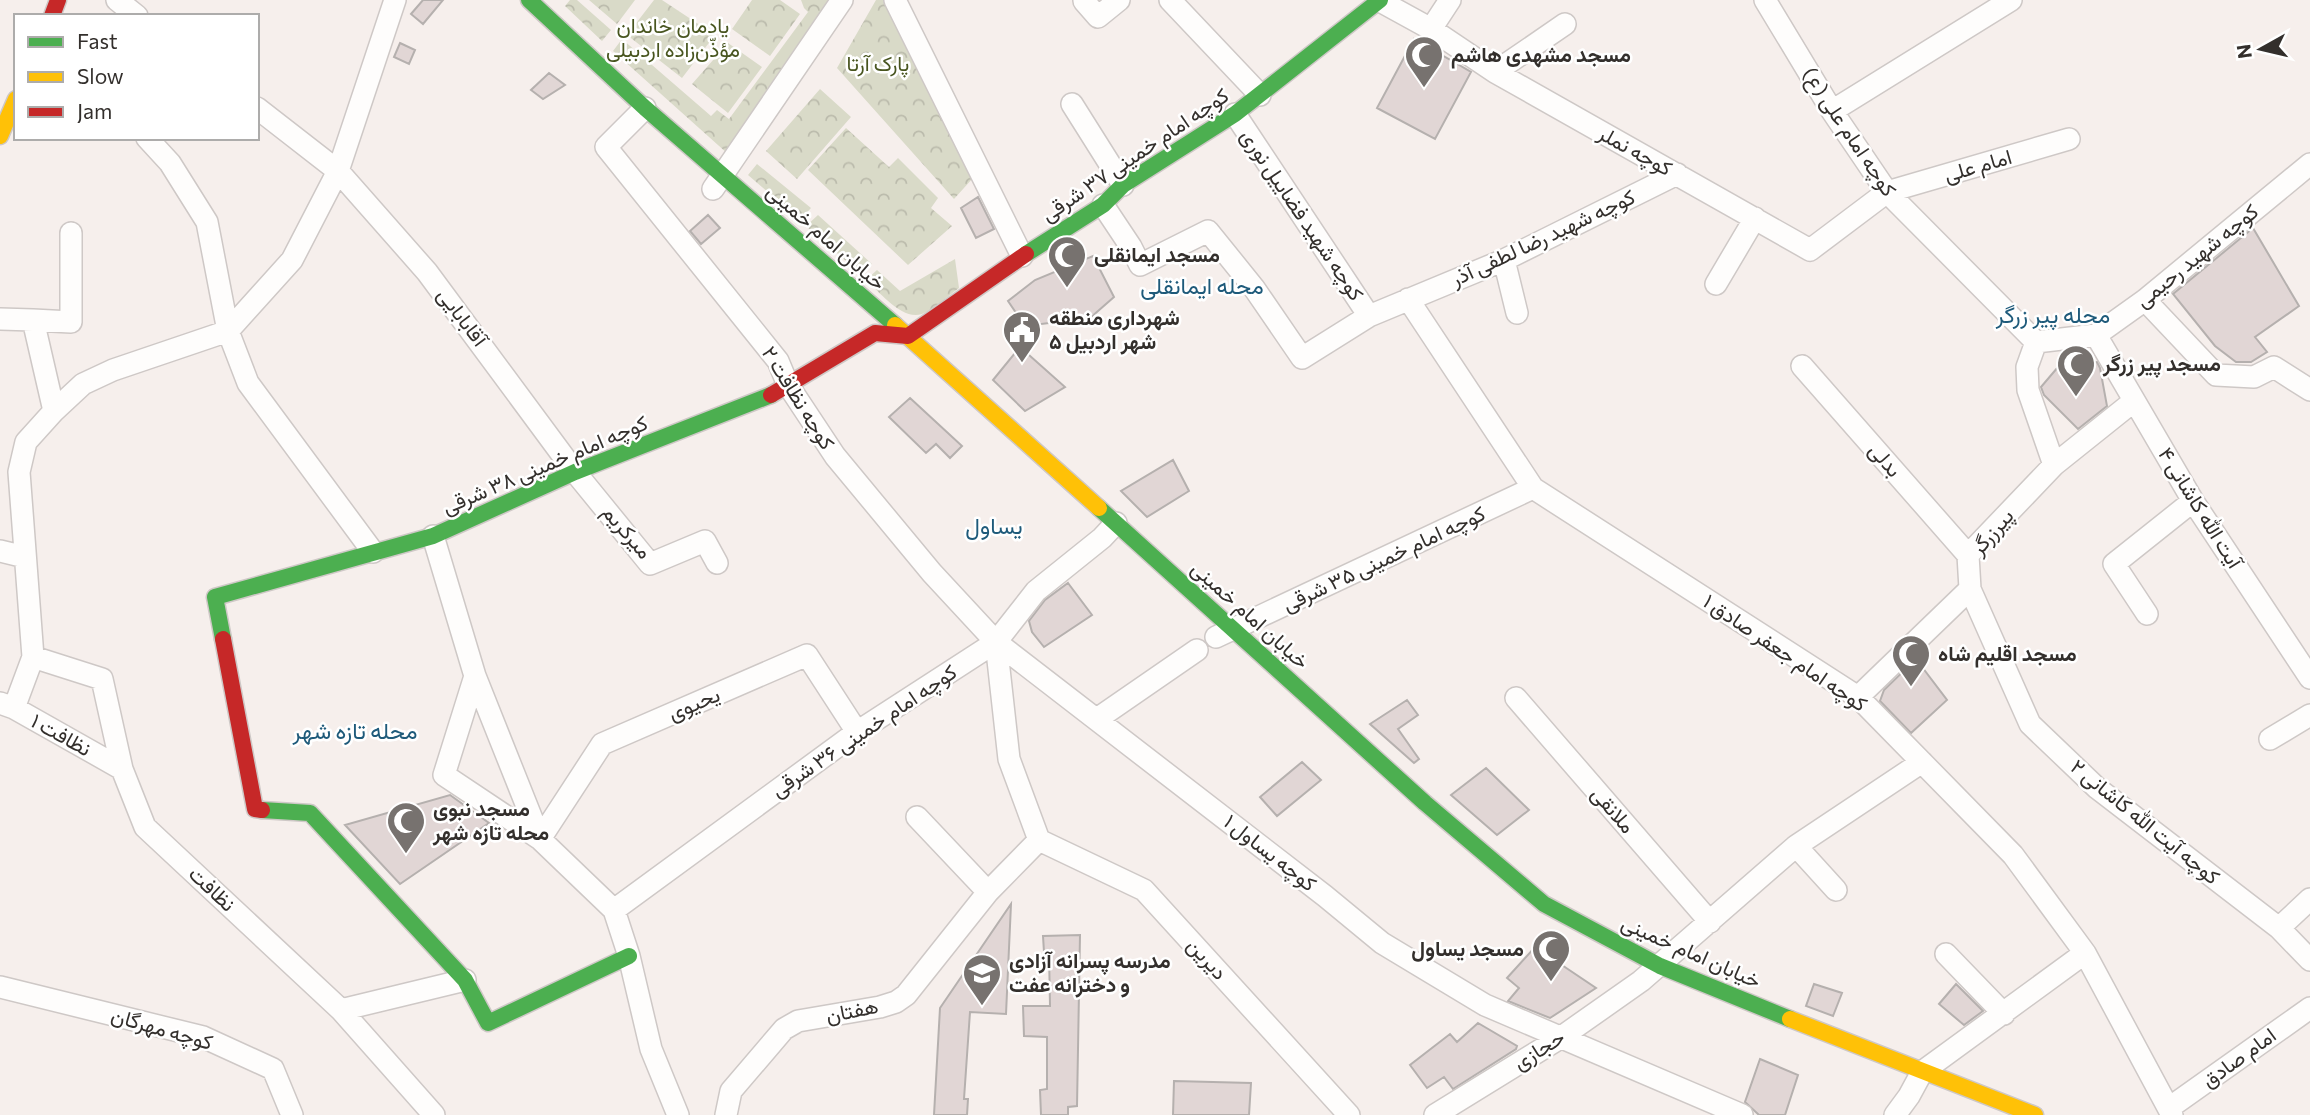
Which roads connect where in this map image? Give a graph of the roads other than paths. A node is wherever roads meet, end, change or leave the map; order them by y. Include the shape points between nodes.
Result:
1 (117, 0) edge
2 (395, 0) edge
3 (529, 0) edge
4 (842, 0) edge
5 (895, 0) edge
6 (1119, 0) edge
7 (1170, 0) edge
8 (1380, 0) edge
9 (1450, 0) edge
10 (1765, 0) edge
11 (2011, 0) edge
12 (1083, 1) edge
13 (134, 14) edge
14 (1565, 24) dead end
15 (1431, 29) junction
16 (1495, 72) junction
17 (1260, 94) junction
18 (14, 103) edge
19 (1072, 104) dead end
20 (259, 110) edge
21 (1832, 111) junction
22 (640, 113) junction
23 (1235, 114) junction
24 (2, 127) edge
25 (2070, 139) dead end
26 (149, 140) edge
27 (2310, 164) edge
28 (338, 170) junction
29 (1677, 174) junction
30 (718, 182) junction
31 (1123, 185) junction
32 (1886, 192) junction
33 (1103, 205) junction
34 (1755, 218) junction
35 (71, 233) dead end
36 (1022, 256) junction
37 (1504, 260) junction
38 (1716, 284) dead end
39 (1408, 299) junction
40 (2145, 300) junction
41 (1517, 313) dead end
42 (1369, 316) junction
43 (0, 319) edge
44 (33, 320) junction
45 (228, 331) junction
46 (908, 335) junction
47 (2096, 335) junction
48 (2036, 342) junction
49 (1802, 366) dead end
50 (788, 385) junction
51 (2310, 390) edge
52 (2134, 401) junction
53 (54, 411) junction
54 (2054, 465) junction
55 (575, 472) junction
56 (1533, 488) junction
57 (2193, 501) junction
58 (1109, 531) junction
59 (433, 536) junction
60 (0, 551) edge
61 (373, 552) junction
62 (1968, 555) junction
63 (25, 557) junction
64 (717, 562) dead end
65 (1970, 589) junction
66 (2147, 614) dead end
67 (1225, 633) junction
68 (996, 642) junction
69 (1197, 650) dead end
70 (33, 657) junction
71 (475, 676) junction
72 (2310, 678) edge
73 (1857, 697) junction
74 (1516, 698) dead end
75 (7, 706) edge
76 (2310, 715) edge
77 (1097, 719) junction
78 (857, 732) junction
79 (2270, 739) dead end
80 (1922, 762) junction
81 (122, 769) junction
82 (917, 817) dead end
83 (540, 839) junction
84 (1039, 840) junction
85 (1796, 846) junction
86 (1836, 890) dead end
87 (988, 892) junction
88 (2310, 899) edge
89 (614, 910) junction
90 (1710, 922) junction
91 (2279, 928) junction
92 (2085, 953) junction
93 (1946, 954) dead end
94 (629, 956) junction
95 (2310, 960) edge
96 (1660, 966) junction
97 (465, 980) junction
98 (0, 986) edge
99 (2310, 1009) edge
100 (341, 1010) junction
101 (2004, 1014) junction
102 (1560, 1038) junction
103 (1922, 1072) junction
104 (2171, 1112) edge
105 (292, 1115) edge
106 (434, 1115) edge
107 (678, 1115) edge
108 (726, 1115) edge
109 (1349, 1115) edge
110 (1435, 1115) edge
111 (1742, 1115) edge
112 (1895, 1115) edge
113 (2035, 1115) edge

1 - 13 street
2 - 28 street
3 - 22 street, خیابان امام خمینی
4 - 30 street
5 - 36 street
6 - 12 street via 1098,17
7 - 17 street
8 - 15 street, کوچه نملر
8 - 17 street, کوچه امام خمینی ۳۷ شرقی
9 - 15 street
10 - 21 street, کوچه امام علی (ع)
11 - 21 street
14 - 16 street
15 - 16 street, کوچه نملر
16 - 29 street, کوچه نملر
17 - 23 street, کوچه امام خمینی ۳۷ شرقی
18 - 24 street
19 - 31 street
20 - 28 street, آقابابایی
21 - 32 street, کوچه امام علی (ع)
22 - 30 street, خیابان امام خمینی
22 - 50 street, کوچه نظافت ۲ via 606,147 778,361
23 - 31 street, کوچه امام خمینی ۳۷ شرقی
23 - 42 street, کوچه شهید فضاییل نوری
25 - 32 street, امام علی
26 - 45 street via 170,163 207,222
27 - 40 street, کوچه شهید رحیمی
28 - 45 street via 292,260
28 - 55 street, آقابابایی via 427,272
29 - 34 street, کوچه نملر
29 - 37 street, کوچه شهید رضا لطفی آذر
30 - 46 street, خیابان امام خمینی
31 - 33 street, کوچه امام خمینی ۳۷ شرقی
32 - 34 street, کوچه نملر via 1810,250
32 - 48 street, کوچه امام علی (ع)
33 - 36 street, کوچه امام خمینی ۳۷ شرقی
33 - 42 street, کوچه شهید رضا لطفی آذر via 1140,265 1208,231 1302,358
34 - 38 street
35 - 44 street via 71,322
36 - 46 street, کوچه امام خمینی ۳۷ شرقی
37 - 39 street, کوچه شهید رضا لطفی آذر
37 - 41 street
39 - 42 street, کوچه شهید رضا لطفی آذر
39 - 56 street, کوچه امام جعفر صادق ۱
40 - 47 street, کوچه شهید رحیمی
40 - 51 street via 2216,375 2254,377 2274,367
43 - 44 street
44 - 53 street
45 - 53 street via 113,370 83,384
45 - 61 street via 247,383
46 - 50 street, کوچه امام خمینی ۳۸ شرقی via 874,333
46 - 58 street, خیابان امام خمینی
47 - 48 street, کوچه شهید رحیمی
47 - 52 street, آیت الله کاشانی ۴
48 - 54 street via 2027,367 2028,390
49 - 62 street, بدلی
50 - 55 street, کوچه امام خمینی ۳۸ شرقی
50 - 68 street, کوچه نظافت ۲ via 835,456
52 - 54 street, پیرزرگر
52 - 57 street, آیت الله کاشانی ۴
53 - 63 street via 26,442 19,472
54 - 62 street, پیرزرگر
55 - 59 street, کوچه امام خمینی ۳۸ شرقی
55 - 64 street, میرکریم via 650,564 705,541
56 - 67 street, کوچه امام خمینی ۳۵ شرقی
56 - 73 street, کوچه امام جعفر صادق ۱
57 - 66 street via 2114,564
57 - 72 street, آیت الله کاشانی ۴
58 - 67 street, خیابان امام خمینی
58 - 68 street, کوچه امام خمینی ۳۶ شرقی via 1036,592
59 - 61 street, کوچه امام خمینی ۳۸ شرقی
59 - 71 street
60 - 63 street
61 - 97 street, کوچه امام خمینی ۳۸ شرقی via 215,597 256,809 310,813
62 - 65 street, پیرزرگر
63 - 70 street
65 - 73 street
65 - 91 street, کوچه آیت الله کاشانی ۲ via 2030,724 2097,788
67 - 96 street, خیابان امام خمینی via 1544,905
68 - 77 street, کوچه یساول ۱
68 - 78 street, کوچه امام خمینی ۳۶ شرقی
68 - 84 street via 1009,759
69 - 77 street
70 - 75 street
70 - 81 street, نظافت via 102,679
71 - 83 street
71 - 83 street via 444,775
73 - 80 street, کوچه امام جعفر صادق ۱
74 - 90 street, ملانقی
75 - 81 street, نظافت ۱
76 - 79 street
77 - 102 street, کوچه یساول ۱ via 1382,943 1485,1006
78 - 83 street, یحیوی via 807,655 601,744
78 - 89 street, کوچه امام خمینی ۳۶ شرقی
80 - 85 street, حجازی
80 - 92 street, کوچه امام جعفر صادق ۱ via 2013,855
81 - 100 street, نظافت via 145,827
82 - 87 street
83 - 89 street
84 - 87 street, هفتان
84 - 109 street, دیرین via 1144,890
85 - 86 street
85 - 90 street, حجازی
87 - 108 street, هفتان via 896,1002 797,1021 784,1029 731,1091
88 - 91 street
89 - 94 street
90 - 96 street, حجازی
91 - 95 street, کوچه آیت الله کاشانی ۲
92 - 101 street
92 - 104 street, کوچه امام جعفر صادق ۱
93 - 101 street
94 - 97 street via 488,1023
94 - 107 street via 651,1049
96 - 102 street, حجازی
96 - 103 street, خیابان امام خمینی
97 - 100 street
98 - 105 street, کوچه مهرگان via 203,1037 273,1069
99 - 104 street, امام صادق
100 - 106 street, نظافت
101 - 103 street
102 - 110 street, حجازی
102 - 111 street, کوچه یساول ۱
103 - 112 street
103 - 113 street, خیابان امام خمینی

